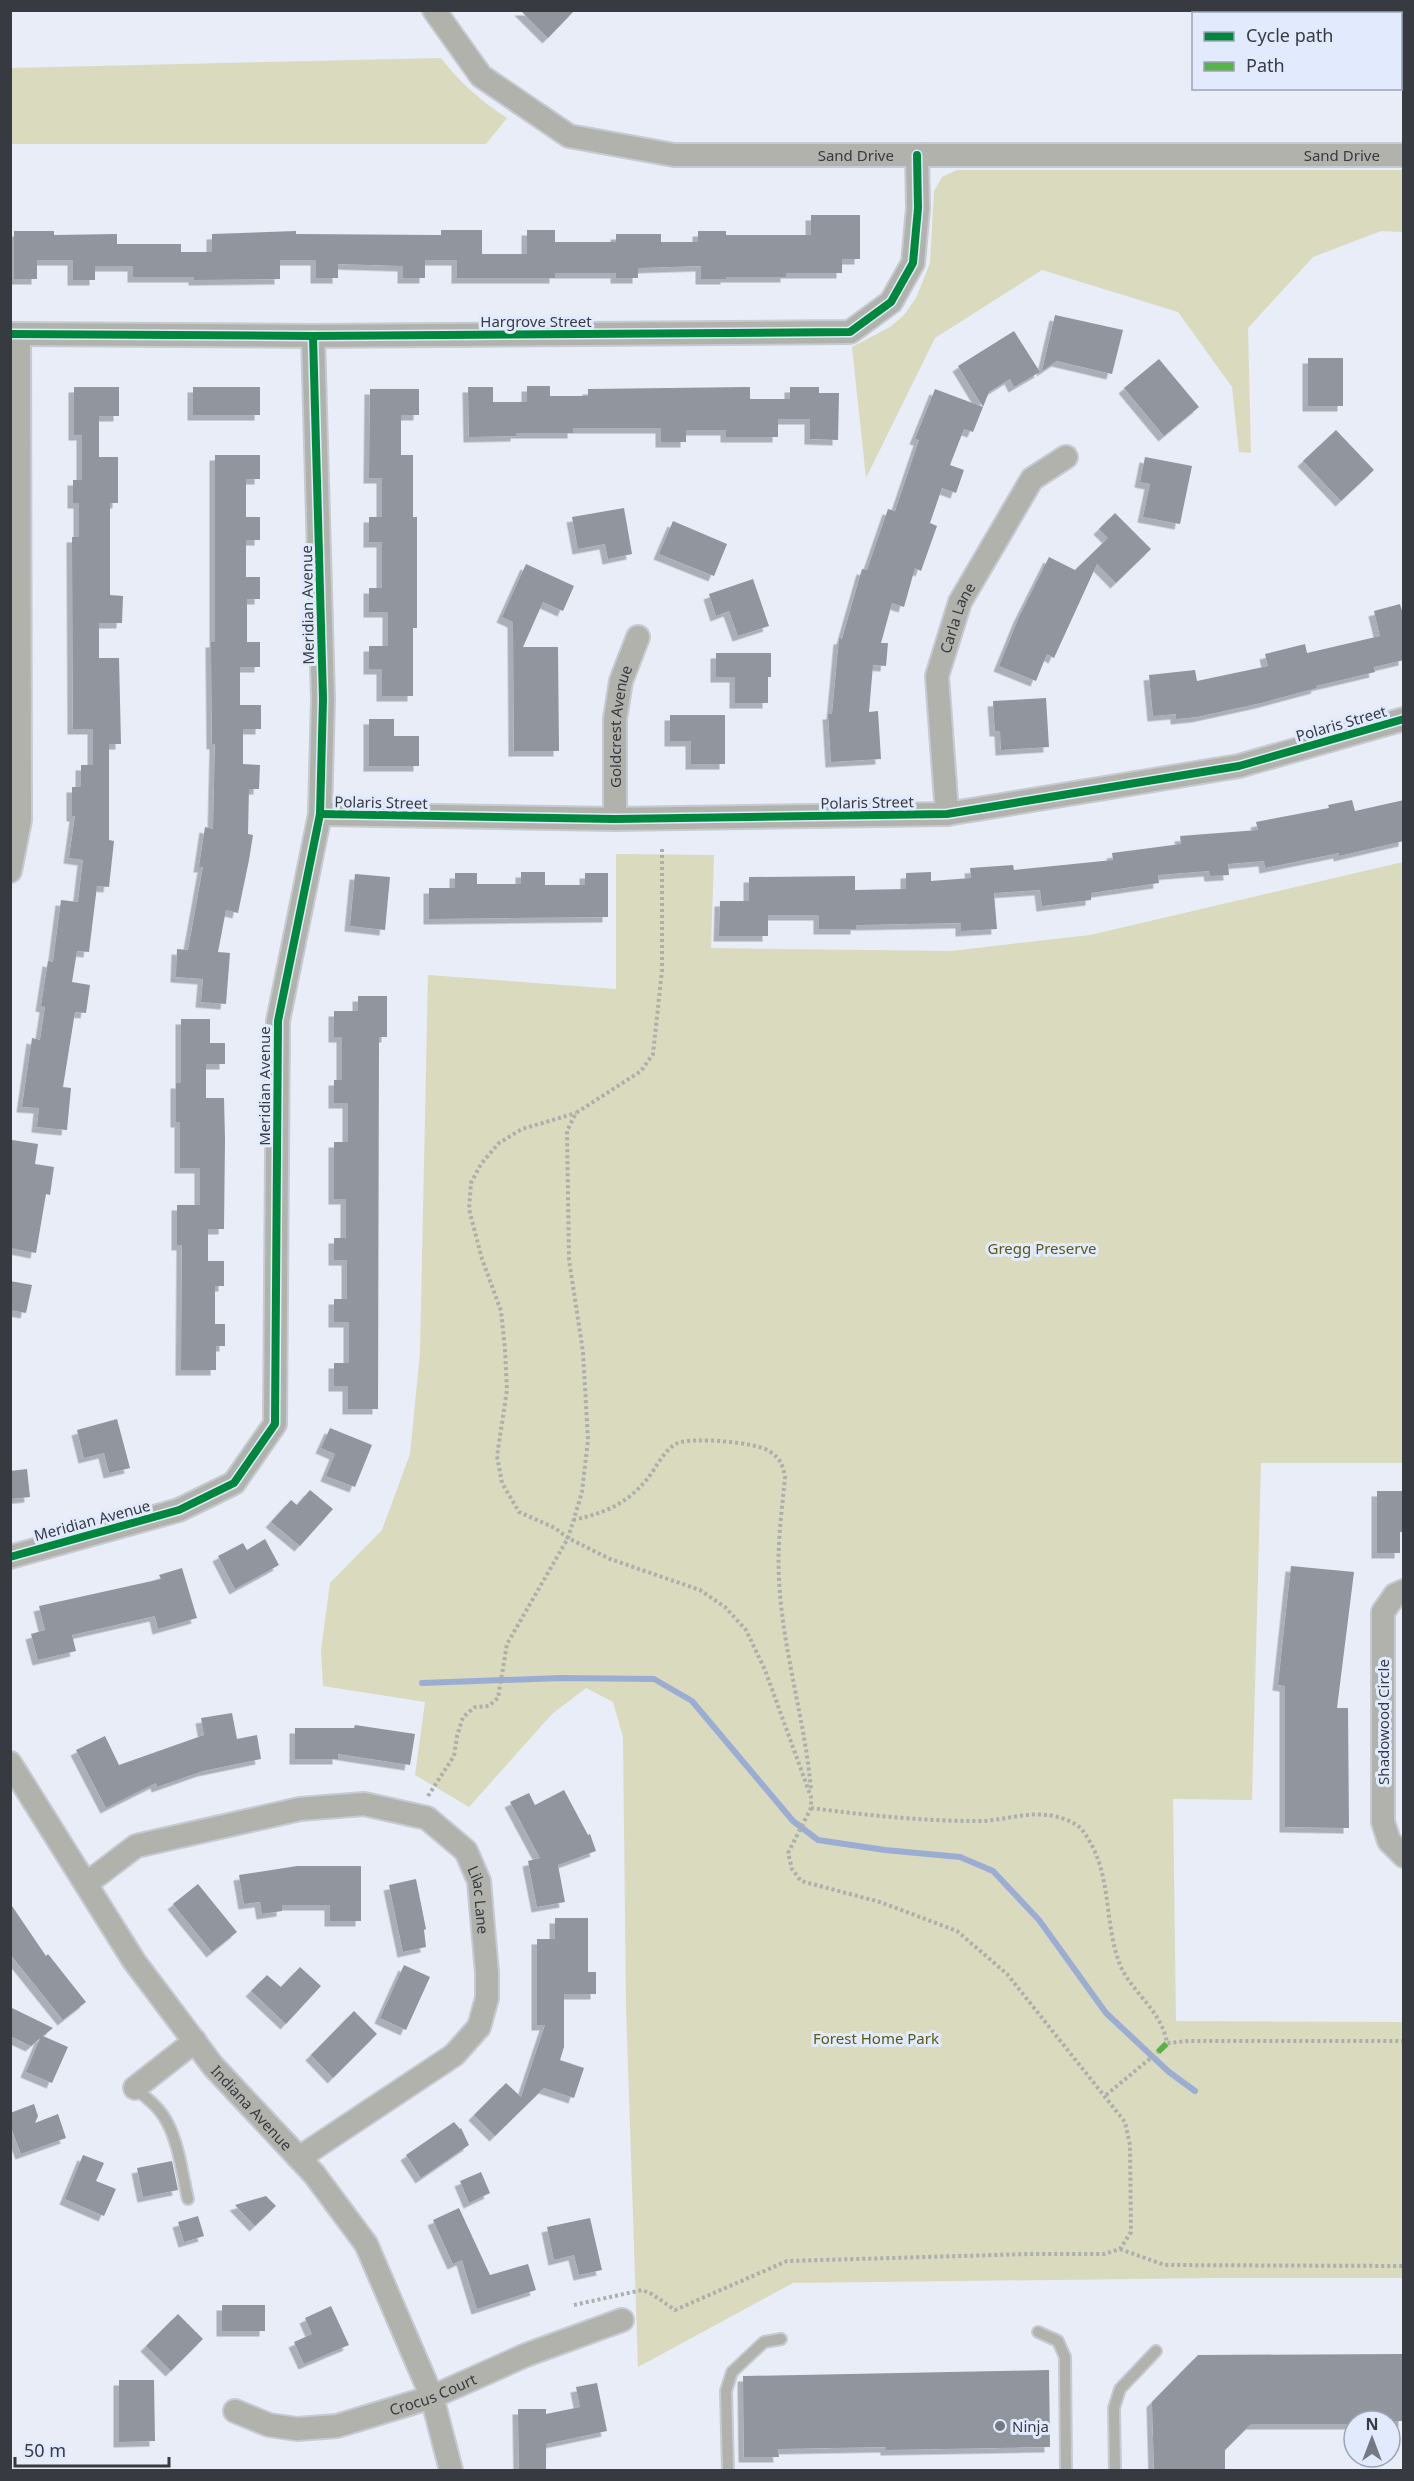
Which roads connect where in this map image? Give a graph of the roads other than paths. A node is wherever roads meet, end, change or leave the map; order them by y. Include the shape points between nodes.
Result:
1 (434, 10) edge
2 (917, 155) junction
3 (1404, 155) edge
4 (15, 334) edge
5 (313, 336) junction
6 (1066, 457) dead end
7 (638, 637) dead end
8 (1404, 719) edge
9 (320, 814) junction
10 (947, 814) junction
11 (615, 819) junction
12 (10, 871) edge
13 (10, 1557) edge
14 (1404, 1591) edge
15 (10, 1762) edge
16 (1404, 1856) edge
17 (86, 1884) junction
18 (195, 2041) junction
19 (135, 2088) joint
20 (299, 2157) junction
21 (188, 2199) dead end
22 (622, 2320) dead end
23 (1038, 2332) dead end
24 (781, 2339) dead end
25 (1156, 2351) dead end
26 (432, 2397) junction
27 (235, 2411) dead end
28 (451, 2470) edge
29 (728, 2470) edge
30 (1066, 2470) edge
31 (1115, 2470) edge

1 - 2 street, Sand Drive via 481,76 569,136 674,155
2 - 3 street, Sand Drive
2 - 5 street, Hargrove Street via 918,208 912,263 891,302 850,332
4 - 5 street, Hargrove Street
4 - 12 street via 20,820
5 - 9 street, Meridian Avenue via 323,699
6 - 10 street, Carla Lane via 1032,479 960,602 937,676
7 - 11 street, Goldcrest Avenue via 621,681 615,718
8 - 10 street, Polaris Street via 1239,766
9 - 11 street, Polaris Street
9 - 13 street, Meridian Avenue via 278,1021 275,1425 234,1483 179,1510
10 - 11 street, Polaris Street
14 - 16 street, Shadowood Circle via 1395,1595 1383,1611 1383,1822 1389,1841
15 - 17 street, Indiana Avenue
17 - 18 street, Indiana Avenue via 134,1961
17 - 20 street, Lilac Lane via 135,1846 300,1809 364,1804 427,1818 466,1851 479,1881 487,1972 487,1998 479,2027 454,2055
18 - 19 street
18 - 20 street, Indiana Avenue via 213,2066
19 - 21 lane via 166,2121
20 - 26 street, Indiana Avenue via 366,2244
22 - 26 street, Crocus Court via 526,2355
23 - 30 lane via 1058,2341 1065,2357
24 - 29 lane via 764,2342 732,2372 726,2391
25 - 31 lane via 1120,2389 1114,2408
26 - 27 street, Crocus Court via 337,2426 297,2429 269,2425
26 - 28 street, Indiana Avenue

